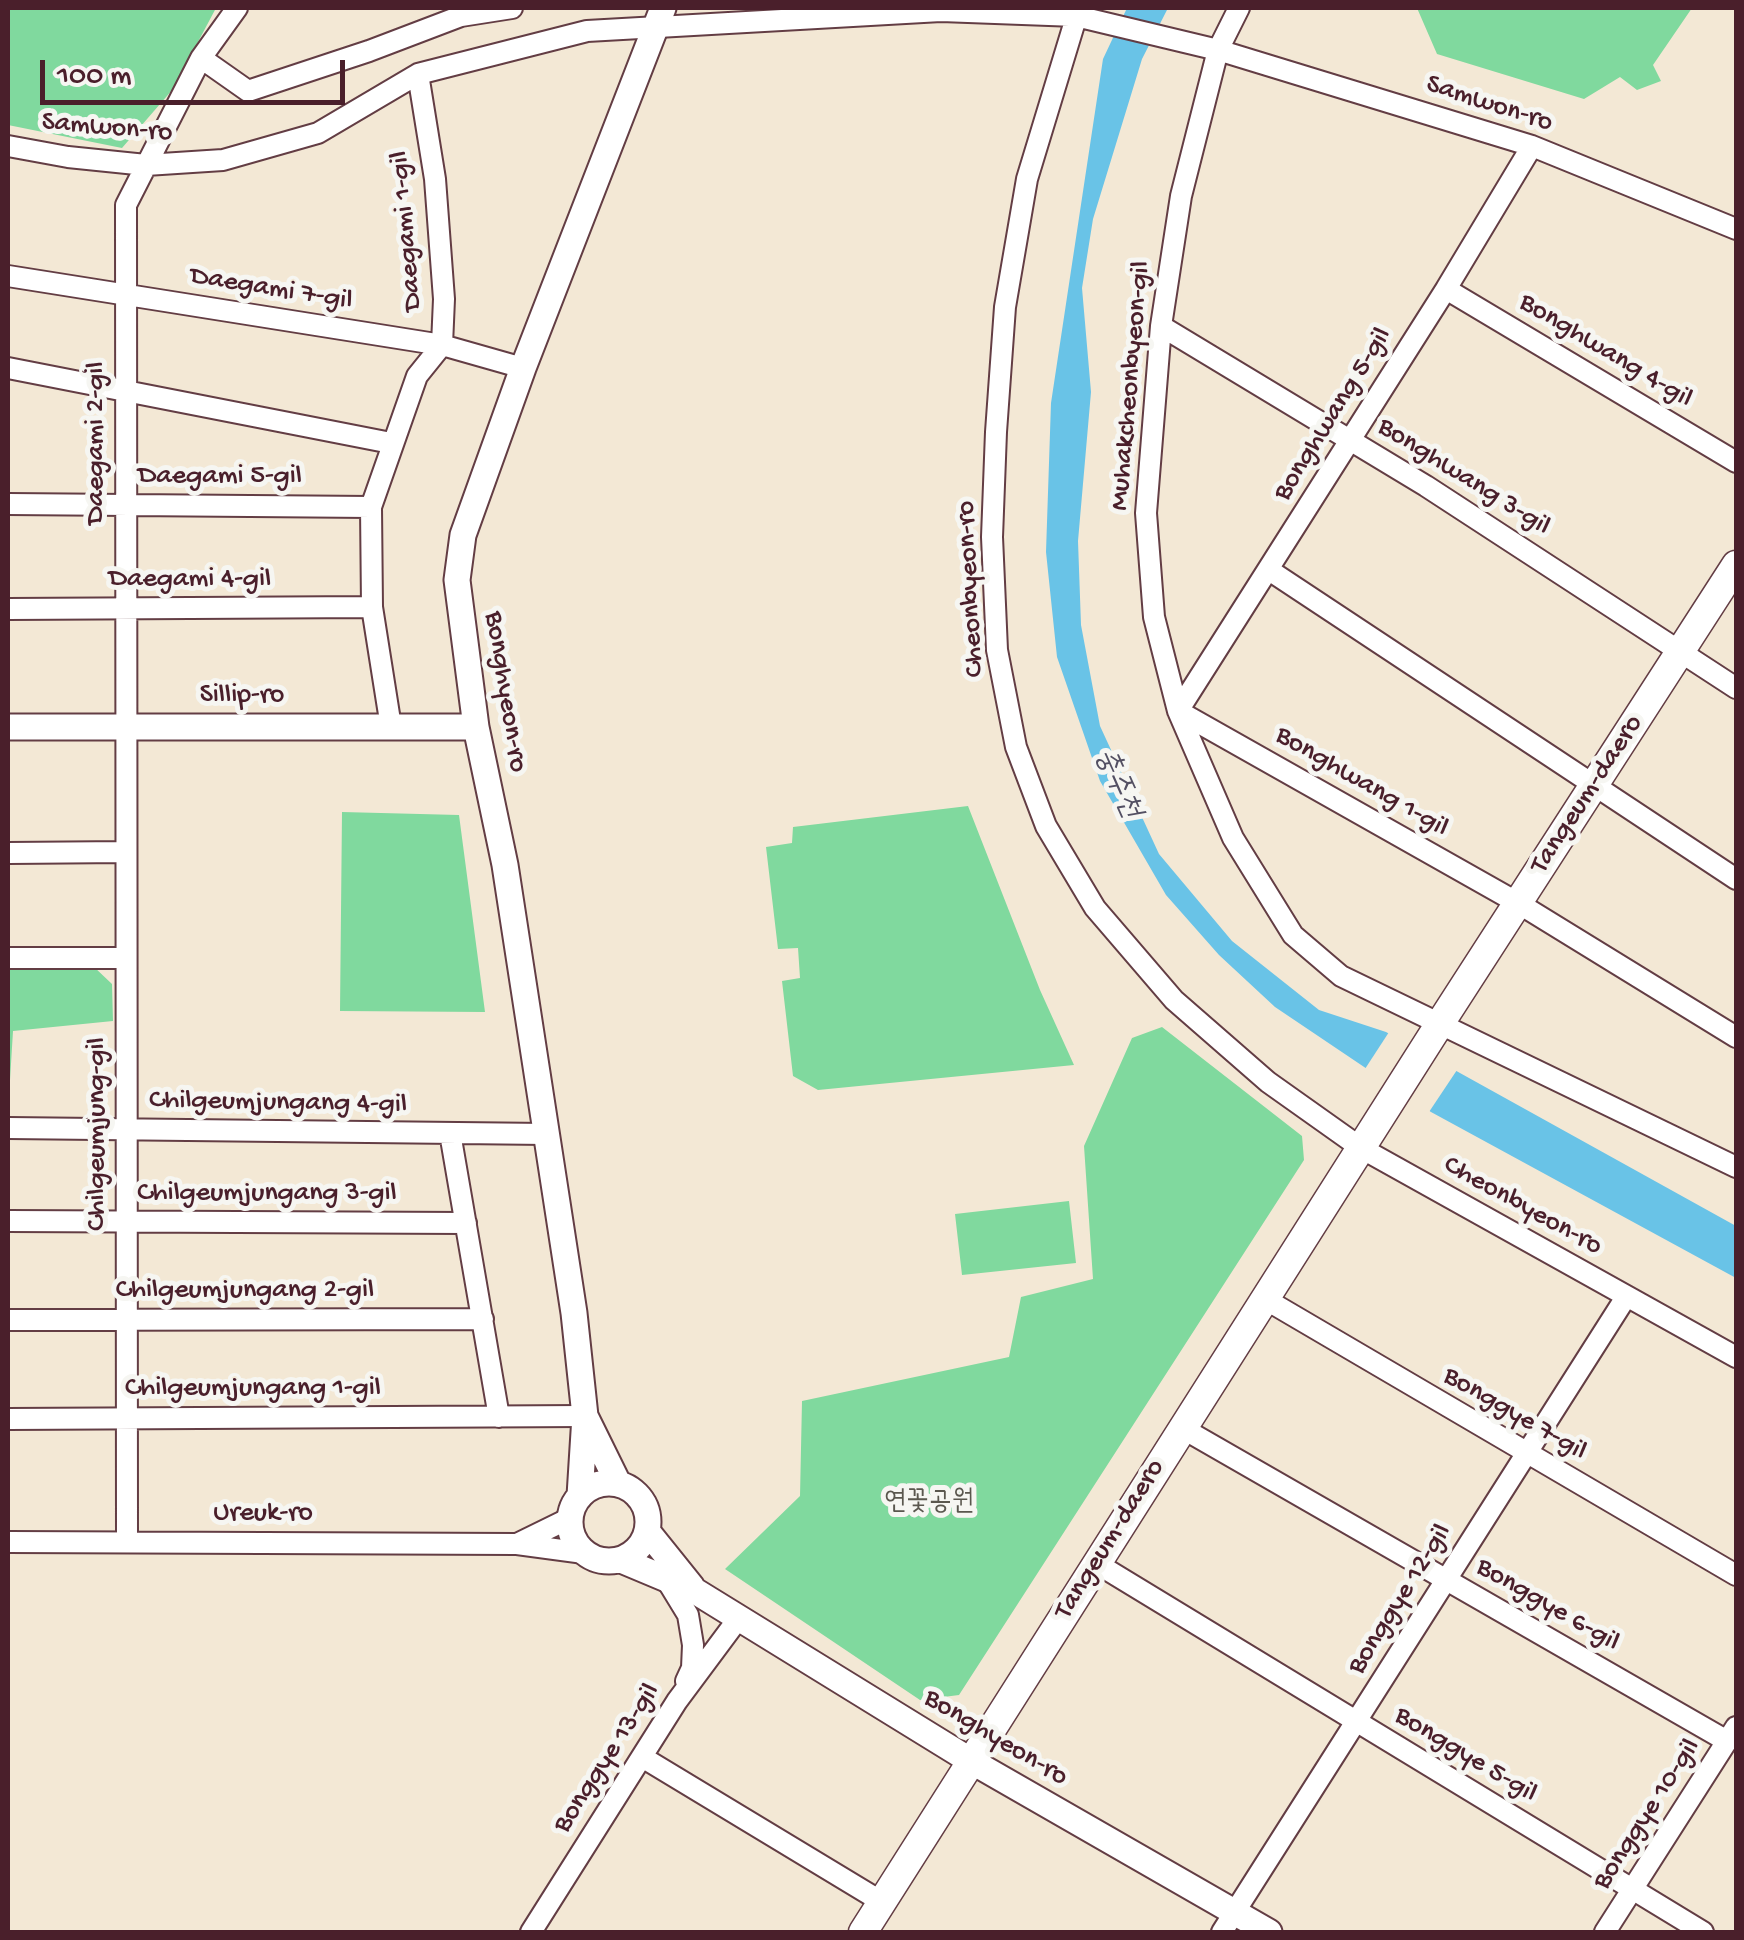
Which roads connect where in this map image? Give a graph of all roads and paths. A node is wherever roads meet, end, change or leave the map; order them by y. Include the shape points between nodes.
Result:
1 (236, 8) edge
2 (512, 8) edge
3 (1239, 8) edge
4 (462, 12) edge
5 (1077, 12) edge
6 (658, 18) edge
7 (1218, 50) junction
8 (201, 58) junction
9 (418, 74) junction
10 (8, 146) edge
11 (1532, 146) junction
12 (146, 165) junction
13 (1736, 229) edge
14 (8, 276) edge
15 (1446, 290) junction
16 (126, 294) junction
17 (1161, 326) junction
18 (442, 346) junction
19 (8, 368) edge
20 (523, 368) junction
21 (126, 392) junction
22 (1349, 439) junction
23 (391, 442) junction
24 (1736, 462) edge
25 (8, 504) edge
26 (126, 505) junction
27 (372, 507) junction
28 (1736, 565) edge
29 (1270, 570) junction
30 (372, 607) junction
31 (8, 608) edge
32 (126, 610) junction
33 (1682, 650) junction
34 (1736, 688) edge
35 (1178, 711) junction
36 (8, 727) edge
37 (126, 727) junction
38 (391, 727) junction
39 (476, 727) junction
40 (1594, 785) junction
41 (126, 852) junction
42 (8, 853) edge
43 (1736, 879) edge
44 (1518, 904) junction
45 (8, 958) edge
46 (126, 958) junction
47 (1439, 1025) junction
48 (1736, 1037) edge
49 (8, 1128) edge
50 (127, 1130) junction
51 (450, 1133) junction
52 (547, 1134) junction
53 (1361, 1148) junction
54 (1736, 1167) edge
55 (8, 1221) edge
56 (127, 1221) junction
57 (466, 1223) junction
58 (1626, 1296) junction
59 (1264, 1299) junction
60 (482, 1319) junction
61 (8, 1320) edge
62 (127, 1320) junction
63 (1736, 1357) edge
64 (500, 1416) junction
65 (585, 1416) junction
66 (127, 1418) junction
67 (8, 1419) edge
68 (1182, 1428) junction
69 (1526, 1454) junction
70 (618, 1483) junction
71 (575, 1507) junction
72 (648, 1532) junction
73 (8, 1542) edge
74 (127, 1542) junction
75 (517, 1544) junction
76 (584, 1552) junction
77 (621, 1560) junction
78 (1096, 1564) junction
79 (1736, 1575) edge
80 (666, 1578) junction
81 (1446, 1580) junction
82 (695, 1591) junction
83 (738, 1619) junction
84 (677, 1702) junction
85 (1356, 1721) junction
86 (1732, 1734) edge
87 (642, 1757) junction
88 (970, 1761) junction
89 (1632, 1890) junction
90 (882, 1902) junction
91 (1228, 1923) edge
92 (531, 1932) edge
93 (863, 1932) edge
94 (1269, 1932) edge
95 (1605, 1932) edge
96 (1702, 1932) edge

1 - 8 street, Daegami 2-gil
2 - 4 street
3 - 7 street, Muhakcheonbyeon-gil
4 - 8 street via 369,52 248,91
5 - 6 street, Samwon-ro
5 - 7 street, Samwon-ro
5 - 53 street, Cheonbyeon-ro via 1027,179 1005,308 992,537 997,650 1016,747 1046,826 1095,908 1128,948 1174,1000 1268,1082
6 - 9 street, Samwon-ro
6 - 20 street, Bonghyeon-ro
7 - 11 street, Samwon-ro
7 - 17 street, Muhakcheonbyeon-gil via 1181,196
8 - 12 street, Daegami 2-gil
9 - 12 street, Samwon-ro via 318,134 223,160
9 - 18 street, Daegami 1-gil via 434,178
10 - 12 street, Samwon-ro
11 - 13 street, Samwon-ro
11 - 15 street, Bonghwang 5-gil
12 - 16 street, Daegami 2-gil via 126,206
14 - 16 street, Daegami 7-gil
15 - 22 street, Bonghwang 5-gil
15 - 24 street, Bonghwang 4-gil
16 - 18 street, Daegami 7-gil
16 - 21 street, Daegami 2-gil
17 - 22 street, Bonghwang 3-gil
17 - 35 street, Muhakcheonbyeon-gil via 1146,513 1154,617
18 - 20 street, Daegami 7-gil
18 - 23 street, Daegami 1-gil via 417,376
19 - 21 street
20 - 39 street, Bonghyeon-ro via 463,536 457,580
21 - 23 street
21 - 26 street, Daegami 2-gil
22 - 29 street, Bonghwang 5-gil
22 - 33 street, Bonghwang 3-gil
23 - 27 street, Daegami 1-gil
25 - 26 street, Daegami 5-gil
26 - 27 street, Daegami 5-gil
26 - 32 street, Daegami 2-gil
27 - 30 street, Daegami 1-gil
28 - 33 main road, Tangeum-daero
29 - 35 street, Bonghwang 5-gil
29 - 40 street
30 - 32 street, Daegami 4-gil
30 - 38 street, Daegami 1-gil
31 - 32 street, Daegami 4-gil
32 - 37 street, Daegami 2-gil
33 - 34 street, Bonghwang 3-gil
33 - 40 main road, Tangeum-daero
35 - 44 street, Bonghwang 1-gil
35 - 47 street, Muhakcheonbyeon-gil via 1232,838 1293,935 1341,976
36 - 37 street, Sillip-ro
37 - 38 street, Sillip-ro
37 - 41 street, Chilgeumjung-gil
38 - 39 street, Sillip-ro
39 - 52 street, Bonghyeon-ro
40 - 43 street
40 - 44 main road, Tangeum-daero
41 - 42 street
41 - 46 street, Chilgeumjung-gil
44 - 47 main road, Tangeum-daero
44 - 48 street, Bonghwang 1-gil
45 - 46 street
46 - 50 street, Chilgeumjung-gil
47 - 53 main road, Tangeum-daero
47 - 54 street, Muhakcheonbyeon-gil
49 - 50 street, Chilgeumjungang 4-gil
50 - 51 street, Chilgeumjungang 4-gil
50 - 56 street, Chilgeumjung-gil
51 - 52 street, Chilgeumjungang 4-gil
51 - 57 street
52 - 65 street, Bonghyeon-ro
53 - 58 street, Cheonbyeon-ro
53 - 59 main road, Tangeum-daero
55 - 56 street, Chilgeumjungang 3-gil
56 - 57 street, Chilgeumjungang 3-gil
56 - 62 street, Chilgeumjung-gil
57 - 60 street
58 - 63 street, Cheonbyeon-ro
58 - 69 street, Bonggye 12-gil
59 - 68 main road, Tangeum-daero
59 - 69 street, Bonggye 7-gil
60 - 62 street, Chilgeumjungang 2-gil
60 - 64 street
61 - 62 street, Chilgeumjungang 2-gil
62 - 66 street, Chilgeumjung-gil
64 - 65 street, Chilgeumjungang 1-gil
64 - 66 street, Chilgeumjungang 1-gil
65 - 70 street, Bonghyeon-ro
65 - 71 street, Bonghyeon-ro
66 - 67 street, Chilgeumjungang 1-gil
66 - 74 street, Chilgeumjung-gil
68 - 78 main road, Tangeum-daero
68 - 81 street, Bonggye 6-gil
69 - 79 street, Bonggye 7-gil
69 - 81 street, Bonggye 12-gil
70 - 71 street via 597,1484
70 - 72 street via 640,1496
71 - 75 street, Ureuk-ro
71 - 76 street via 571,1531
72 - 77 street
72 - 82 street, Bonghyeon-ro
73 - 74 street, Ureuk-ro
74 - 75 street, Ureuk-ro
75 - 76 street, Ureuk-ro
76 - 77 street
77 - 80 street, Bonghyeon-ro
78 - 85 street, Bonggye 5-gil
78 - 88 main road, Tangeum-daero
80 - 82 street, Bonghyeon-ro
80 - 84 street via 688,1615 694,1644
81 - 85 street, Bonggye 12-gil
81 - 86 street, Bonggye 6-gil
82 - 83 street, Bonghyeon-ro
83 - 84 street, Bonggye 13-gil
83 - 88 street, Bonghyeon-ro
84 - 87 street, Bonggye 13-gil
85 - 89 street, Bonggye 5-gil
85 - 91 street, Bonggye 12-gil
86 - 89 street, Bonggye 10-gil
87 - 90 street
87 - 92 street, Bonggye 13-gil
88 - 90 main road, Tangeum-daero
88 - 91 street, Bonghyeon-ro
89 - 95 street, Bonggye 10-gil
89 - 96 street, Bonggye 5-gil
90 - 93 main road, Tangeum-daero
91 - 94 street, Bonghyeon-ro

